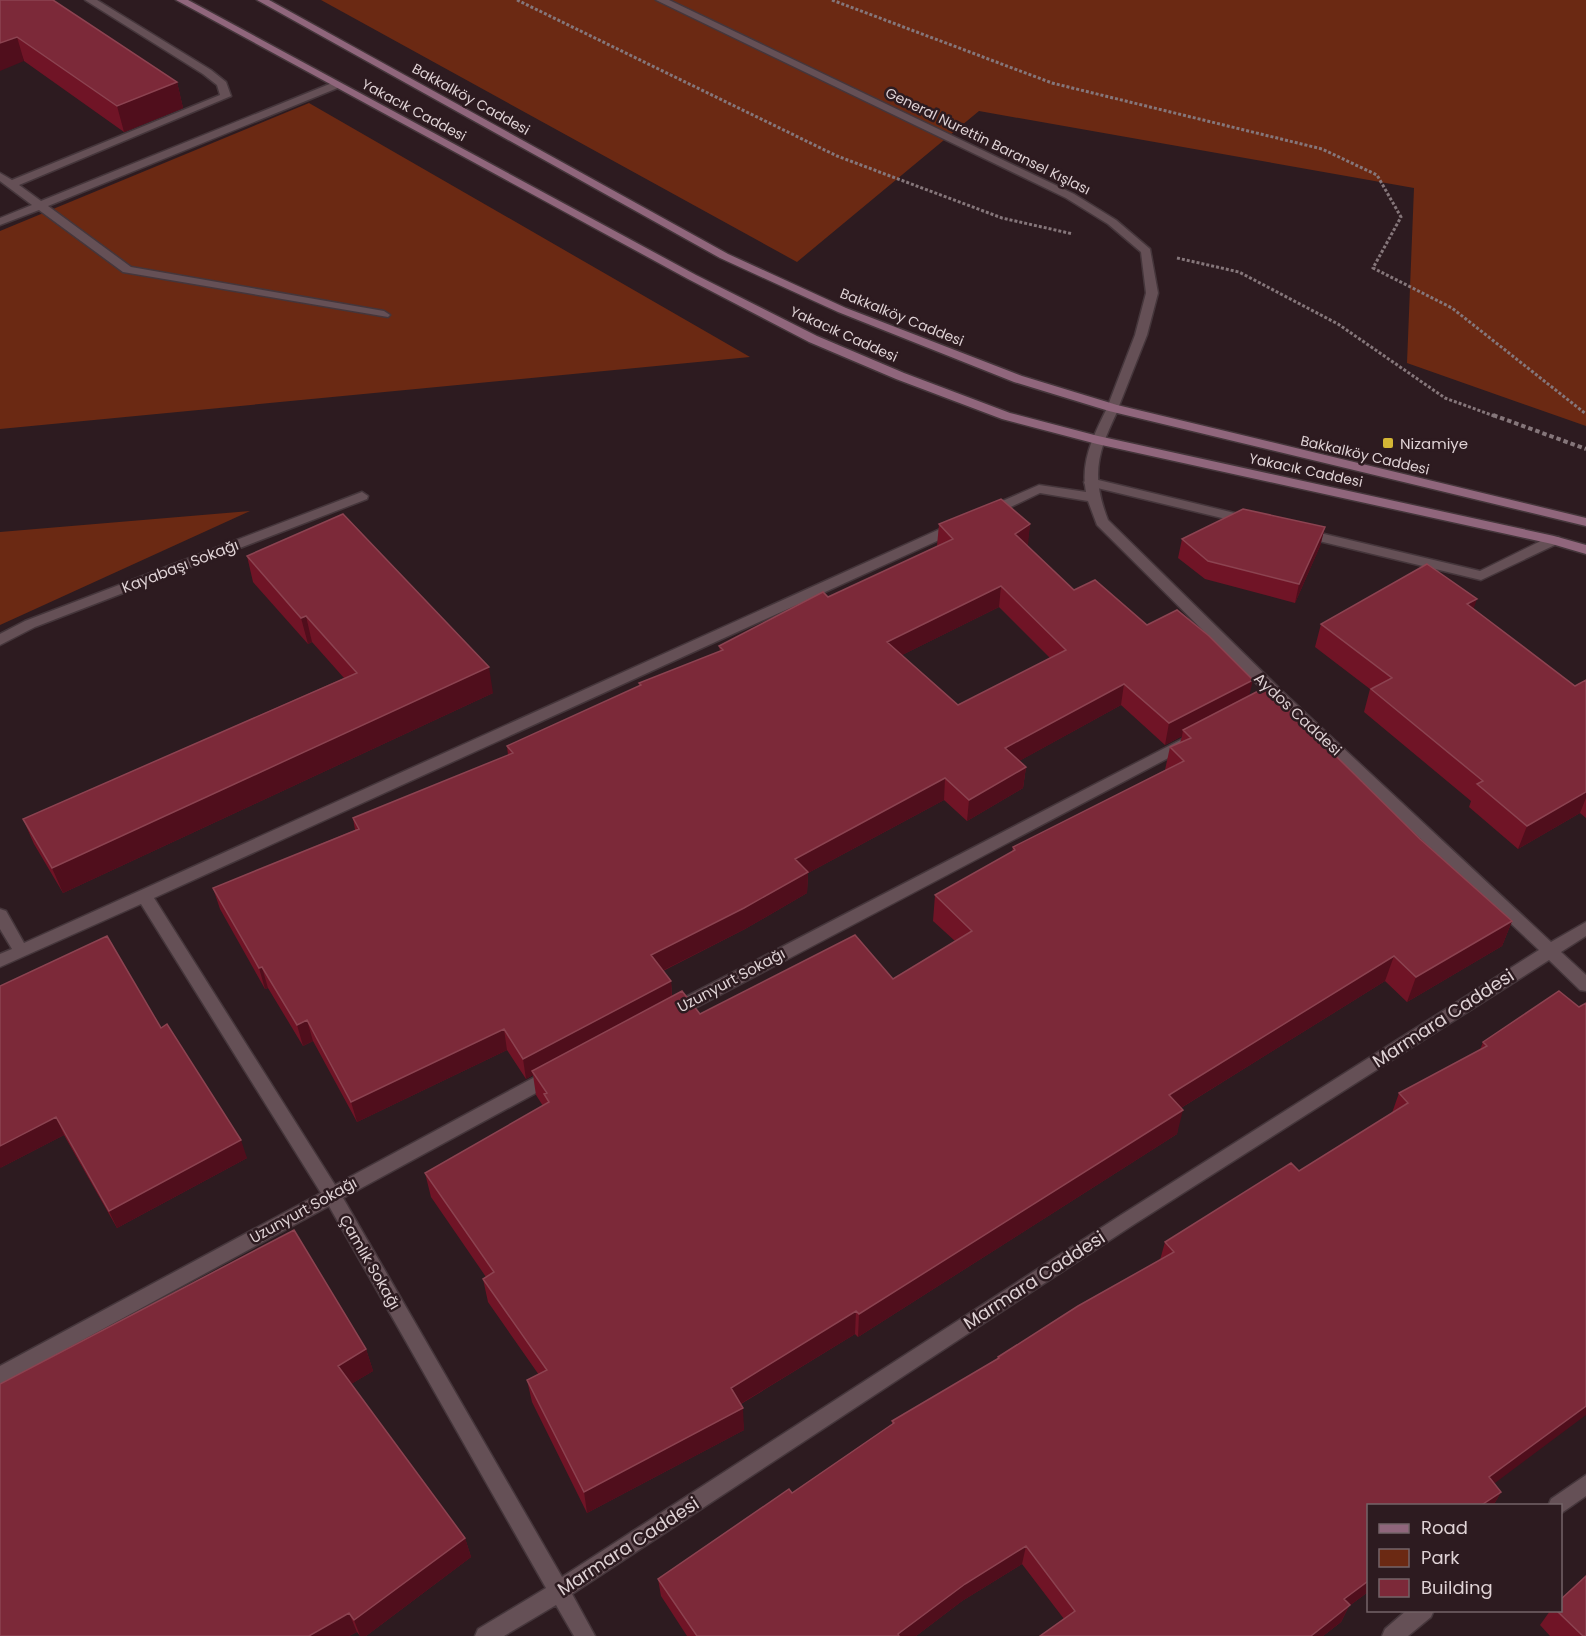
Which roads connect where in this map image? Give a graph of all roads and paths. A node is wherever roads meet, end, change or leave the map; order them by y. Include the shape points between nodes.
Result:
1 (90, 0) edge
2 (181, 0) edge
3 (262, 0) edge
4 (517, 0) edge
5 (661, 0) edge
6 (832, 0) edge
7 (336, 85) junction
8 (0, 176) edge
9 (12, 184) junction
10 (42, 205) junction
11 (0, 222) edge
12 (1079, 236) dead end
13 (1146, 251) junction
14 (384, 315) dead end
15 (1113, 408) junction
16 (1586, 414) edge
17 (1097, 440) junction
18 (1586, 449) edge
19 (1090, 490) junction
20 (362, 496) dead end
21 (1586, 522) edge
22 (1262, 524) edge
23 (1285, 529) edge
24 (1554, 540) junction
25 (1586, 550) edge
26 (0, 640) edge
27 (1203, 734) edge
28 (144, 895) junction
29 (0, 915) edge
30 (1586, 928) edge
31 (1551, 950) junction
32 (21, 951) junction
33 (0, 961) edge
34 (1586, 985) edge
35 (664, 1016) edge
36 (570, 1066) edge
37 (331, 1194) junction
38 (0, 1376) edge
39 (1586, 1484) edge
40 (1561, 1504) edge
41 (558, 1592) junction
42 (1423, 1612) edge
43 (485, 1636) edge
44 (585, 1636) edge
45 (1392, 1636) edge

1 - 9 street via 207,72 222,84 226,96
2 - 7 main road, Yakacık Caddesi
3 - 15 main road, Bakkalköy Caddesi via 724,256 842,310 1018,379
4 - 12 path via 837,156 1002,218
5 - 13 street, General Nurettin Baransel Kışlası via 1070,196 1112,222
6 - 16 path via 1052,83 1322,149 1377,175 1401,217 1373,268 1452,308
7 - 10 street
7 - 17 main road, Yakacık Caddesi via 813,339 1006,416
8 - 9 street
9 - 10 street
10 - 11 street
10 - 14 street via 127,270
13 - 15 street via 1152,293 1141,335
13 - 18 path via 1239,272 1338,324 1445,398
15 - 17 street
15 - 21 main road, Bakkalköy Caddesi
17 - 19 street via 1088,475
17 - 24 main road, Yakacık Caddesi
19 - 22 street
19 - 28 street via 1039,489
19 - 31 street, Aydos Caddesi via 1102,522 1271,697
20 - 26 street, Kayabaşı Sokağı via 30,624
23 - 24 street via 1481,576
24 - 25 main road, Yakacık Caddesi
27 - 35 street, Uzunyurt Sokağı
28 - 32 street
28 - 37 street, Çamlık Sokağı
29 - 32 street
30 - 31 street, Marmara Caddesi
31 - 34 street, Aydos Caddesi
31 - 41 street, Marmara Caddesi via 1117,1227
32 - 33 street
36 - 37 street, Uzunyurt Sokağı
37 - 38 street, Uzunyurt Sokağı
37 - 41 street, Çamlık Sokağı
39 - 40 street
41 - 43 street, Marmara Caddesi
41 - 44 street, Çamlık Sokağı
42 - 45 street

